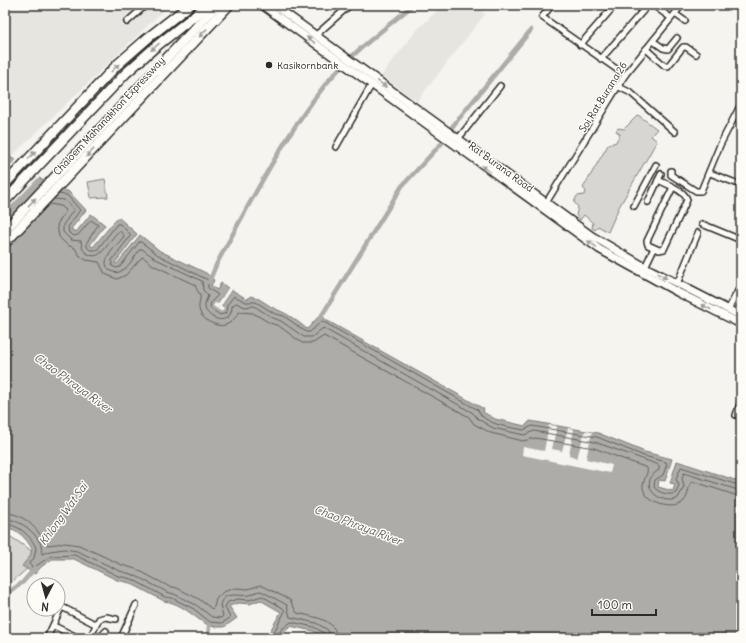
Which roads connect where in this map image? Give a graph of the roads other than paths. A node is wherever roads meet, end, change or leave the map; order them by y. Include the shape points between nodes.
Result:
1 (146, 5) edge
2 (190, 5) edge
3 (208, 5) edge
4 (218, 5) edge
5 (230, 5) edge
6 (262, 5) edge
7 (274, 5) edge
8 (350, 5) edge
9 (552, 5) edge
10 (616, 5) edge
11 (648, 5) edge
12 (653, 5) edge
13 (682, 5) edge
14 (675, 14) junction
15 (671, 18) junction
16 (685, 21) dead end
17 (127, 22) dead end
18 (316, 35) junction
19 (676, 38) dead end
20 (653, 41) junction
21 (580, 45) junction
22 (646, 49) junction
23 (696, 54) dead end
24 (601, 59) junction
25 (346, 62) junction
26 (625, 75) junction
27 (372, 84) junction
28 (500, 86) dead end
29 (617, 86) junction
30 (740, 106) dead end
31 (675, 132) dead end
32 (458, 139) junction
33 (336, 147) dead end
34 (656, 165) dead end
35 (671, 171) dead end
36 (710, 173) junction
37 (661, 174) dead end
38 (658, 180) junction
39 (5, 184) edge
40 (741, 184) edge
41 (673, 187) junction
42 (5, 200) edge
43 (648, 202) dead end
44 (546, 203) junction
45 (634, 206) dead end
46 (702, 224) dead end
47 (5, 230) edge
48 (698, 233) dead end
49 (741, 240) edge
50 (5, 243) edge
51 (654, 248) junction
52 (645, 267) junction
53 (677, 284) junction
54 (741, 285) edge
55 (728, 310) junction
56 (741, 316) edge
57 (741, 324) edge
58 (741, 401) edge
59 (736, 415) dead end
60 (136, 605) dead end
61 (66, 610) edge
62 (57, 617) edge
63 (116, 619) dead end
64 (95, 624) junction
65 (54, 626) junction
66 (106, 632) dead end
67 (90, 637) edge
68 (47, 638) edge
69 (79, 638) edge
70 (98, 638) edge
71 (121, 638) edge

1 - 17 street
39 -> 2 highway via 117,65
3 -> 42 highway via 126,73
47 -> 4 highway, Chaloem Mahanakhon Expressway
5 -> 50 highway, Chaloem Mahanakhon Expressway
25 -> 6 main road, Rat Burana Road
7 - 18 main road, Rat Burana Road
8 - 18 street
9 - 21 street via 542,16
10 - 21 street
11 - 24 street
12 - 15 street
13 - 14 street, Soi Rat Burana 26
14 - 15 street, Soi Rat Burana 26
14 - 16 street
15 - 20 street, Soi Rat Burana 26
18 - 25 main road, Rat Burana Road
19 - 20 street via 668,49
20 - 22 street, Soi Rat Burana 26
21 - 24 street
22 - 23 street via 665,66 668,66 683,47
22 - 26 street, Soi Rat Burana 26
24 - 26 street
25 - 27 main road, Rat Burana Road
25 -> 32 main road, Rat Burana Road
26 - 29 street, Soi Rat Burana 26
27 - 33 street
57 -> 27 main road, Rat Burana Road via 599,249
28 - 32 street
29 - 31 street via 633,94
29 - 44 street, Soi Rat Burana 26
30 - 36 street via 720,144
32 - 44 main road, Rat Burana Road
34 - 45 street
35 - 36 street via 671,175 699,192
36 - 40 street
37 - 38 street
38 - 41 street
38 - 43 street
41 - 51 street via 647,241
41 - 51 street via 686,196 687,200 664,249
44 - 52 main road, Rat Burana Road via 607,245
46 - 49 street
48 - 53 street
51 - 52 street
52 -> 53 main road, Rat Burana Road
53 - 55 main road, Rat Burana Road
54 - 55 street
55 - 56 main road, Rat Burana Road
58 - 59 street
60 - 71 street
61 - 64 street
62 - 65 street
63 - 64 street via 102,617
64 - 67 street
65 - 68 street
65 - 69 street
66 - 70 street
67 - 70 street

